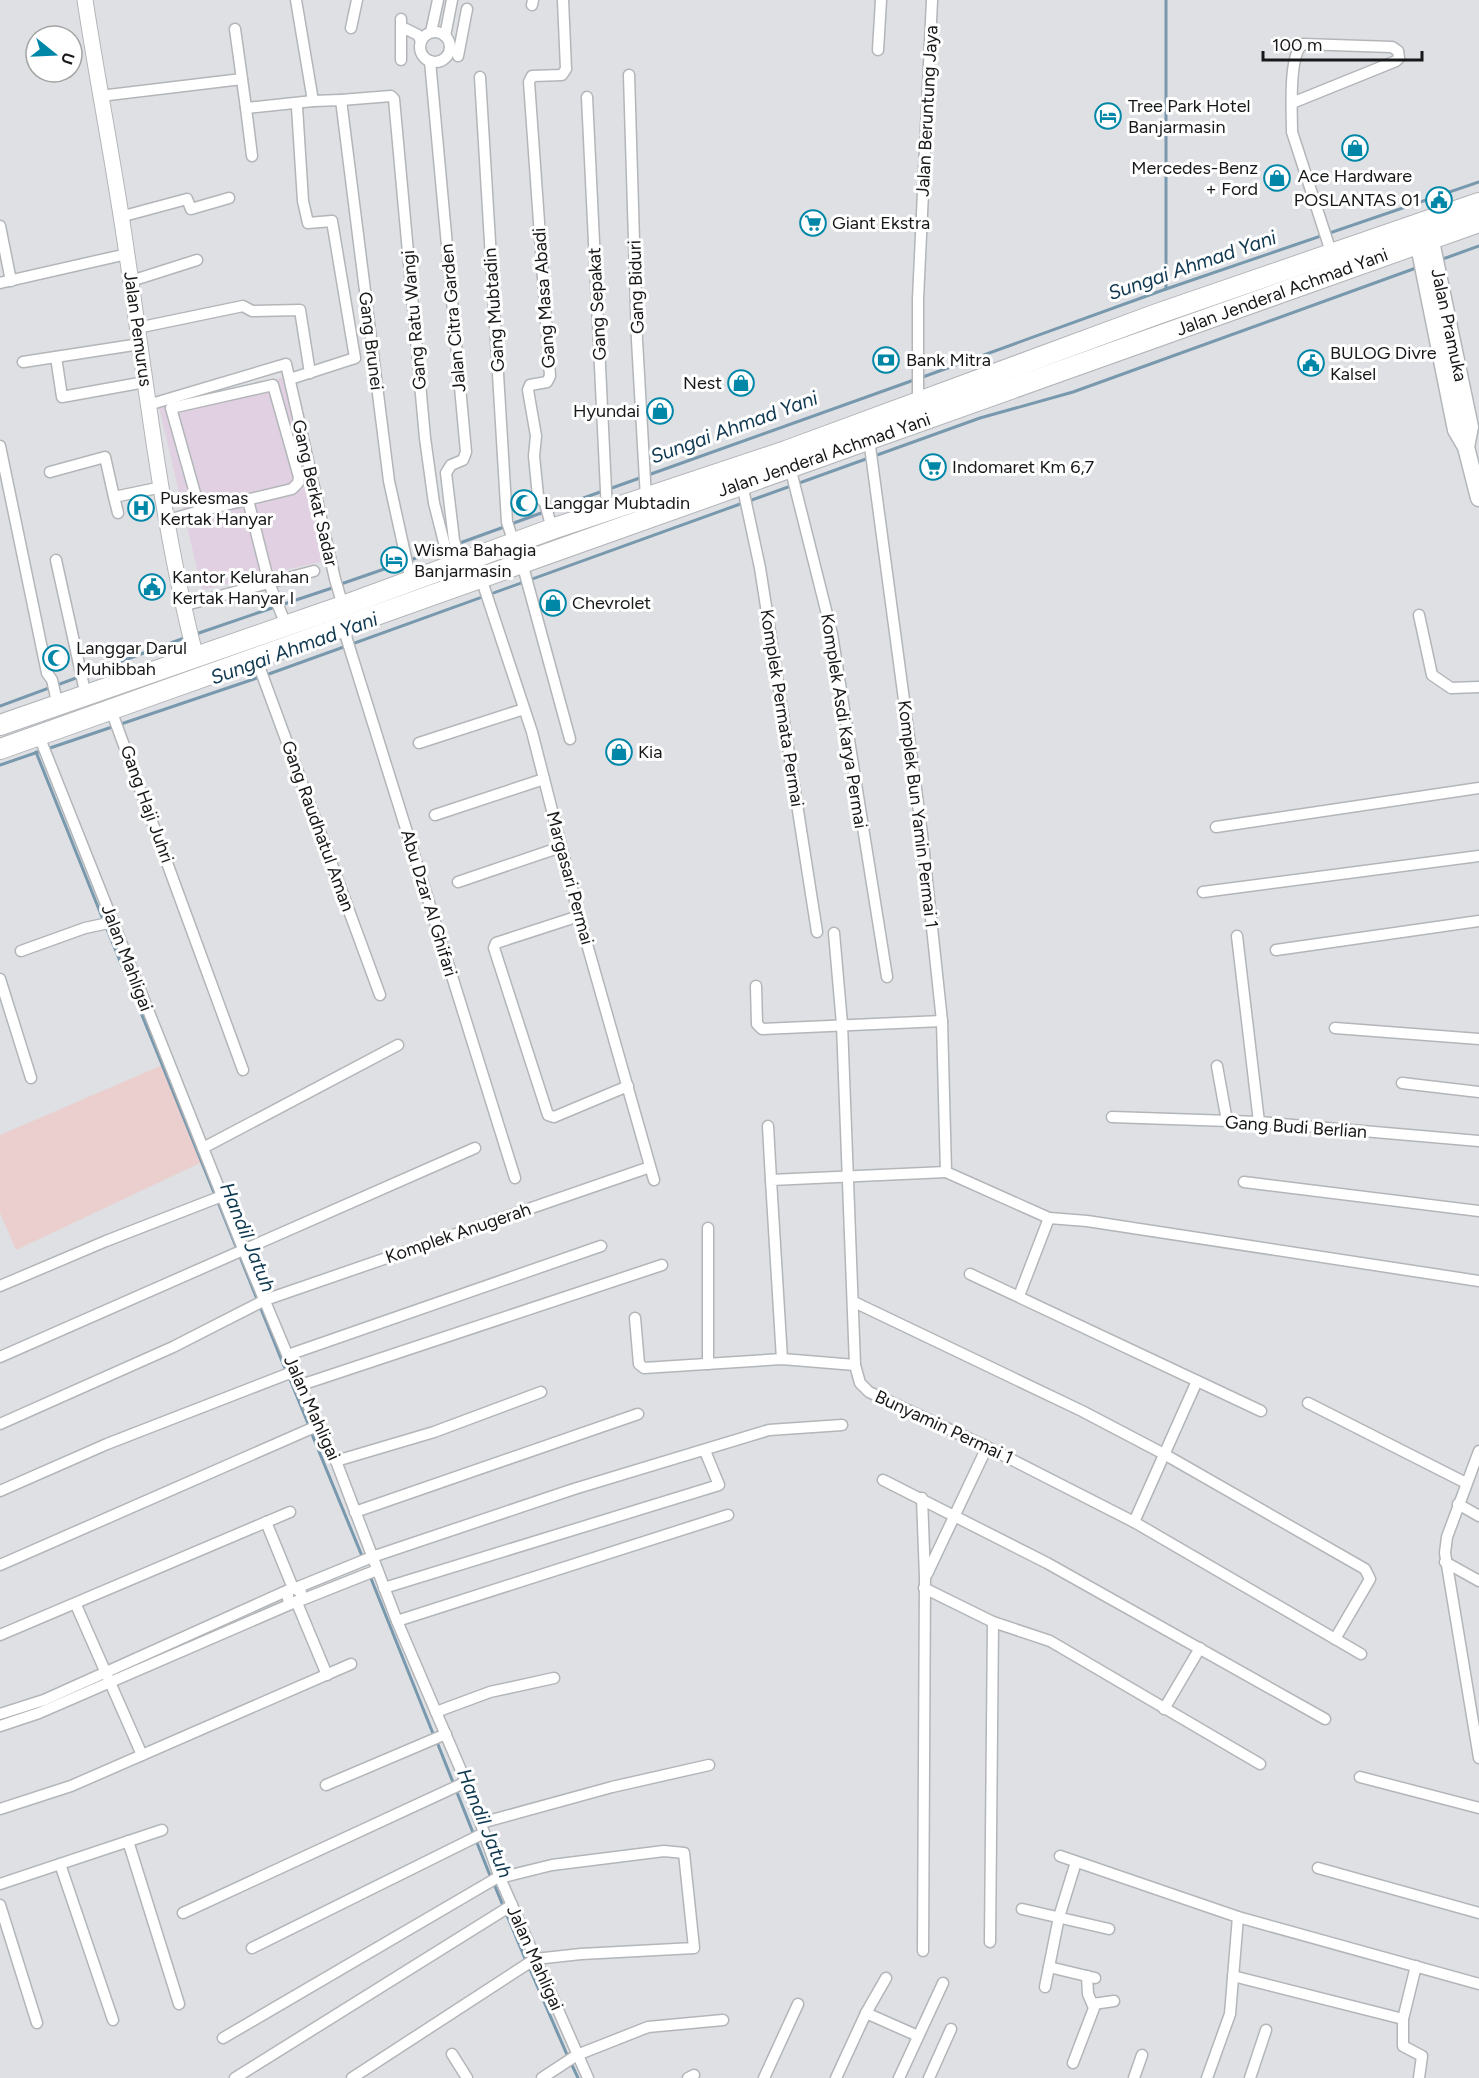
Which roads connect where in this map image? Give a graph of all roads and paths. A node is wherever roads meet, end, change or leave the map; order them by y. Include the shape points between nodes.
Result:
1 (85, 0) edge
2 (296, 0) edge
3 (357, 0) edge
4 (438, 0) edge
5 (452, 0) edge
6 (563, 0) edge
7 (881, 0) edge
8 (932, 0) edge
9 (466, 9) dead end
10 (401, 19) dead end
11 (351, 28) dead end
12 (235, 29) dead end
13 (402, 32) junction
14 (431, 32) junction
15 (454, 44) junction
16 (421, 45) junction
17 (878, 50) dead end
18 (430, 61) junction
19 (629, 75) dead end
20 (480, 77) dead end
21 (242, 79) junction
22 (100, 96) junction
23 (587, 97) dead end
24 (341, 100) junction
25 (314, 101) junction
26 (1292, 103) junction
27 (297, 107) dead end
28 (246, 108) junction
29 (252, 156) dead end
30 (229, 198) dead end
31 (1479, 203) edge
32 (120, 217) junction
33 (1479, 222) edge
34 (0, 226) edge
35 (1330, 247) junction
36 (1426, 247) junction
37 (127, 254) junction
38 (197, 260) dead end
39 (130, 281) junction
40 (5, 282) edge
41 (137, 328) junction
42 (140, 344) junction
43 (56, 357) junction
44 (23, 362) dead end
45 (310, 373) junction
46 (290, 379) junction
47 (145, 382) junction
48 (918, 403) junction
49 (171, 408) junction
50 (149, 409) junction
51 (0, 446) edge
52 (870, 451) junction
53 (790, 467) junction
54 (50, 472) dead end
55 (645, 483) junction
56 (742, 484) junction
57 (162, 487) junction
58 (683, 495) junction
59 (114, 497) junction
60 (606, 497) junction
61 (1479, 498) edge
62 (248, 500) junction
63 (200, 511) junction
64 (118, 513) dead end
65 (549, 517) junction
66 (168, 520) junction
67 (510, 532) junction
68 (451, 552) junction
69 (56, 560) dead end
70 (407, 569) junction
71 (314, 571) dead end
72 (525, 577) junction
73 (269, 584) junction
74 (484, 586) junction
75 (339, 592) junction
76 (182, 606) junction
77 (281, 612) junction
78 (1419, 615) dead end
79 (348, 639) junction
80 (192, 643) junction
81 (260, 670) junction
82 (83, 683) junction
83 (1479, 687) edge
84 (55, 693) junction
85 (524, 709) junction
86 (1, 720) edge
87 (115, 720) junction
88 (570, 739) dead end
89 (41, 740) junction
90 (418, 743) dead end
91 (0, 749) edge
92 (544, 779) junction
93 (1479, 788) edge
94 (435, 815) dead end
95 (1216, 828) dead end
96 (561, 847) junction
97 (1479, 856) edge
98 (458, 882) dead end
99 (1203, 892) dead end
100 (579, 916) junction
101 (1479, 921) edge
102 (113, 922) junction
103 (817, 932) dead end
104 (834, 933) dead end
105 (1237, 936) dead end
106 (1276, 950) dead end
107 (21, 951) dead end
108 (887, 977) dead end
109 (0, 979) edge
110 (756, 986) dead end
111 (380, 995) dead end
112 (942, 1021) junction
113 (842, 1024) junction
114 (1335, 1028) dead end
115 (1479, 1039) edge
116 (398, 1045) dead end
117 (1217, 1066) dead end
118 (243, 1070) dead end
119 (31, 1078) dead end
120 (1402, 1083) dead end
121 (628, 1086) junction
122 (1479, 1092) edge
123 (1112, 1117) dead end
124 (1227, 1121) junction
125 (1259, 1122) junction
126 (768, 1126) dead end
127 (1479, 1141) edge
128 (202, 1148) junction
129 (475, 1148) dead end
130 (650, 1167) junction
131 (946, 1172) junction
132 (514, 1178) dead end
133 (848, 1178) junction
134 (654, 1180) dead end
135 (771, 1180) junction
136 (1244, 1182) dead end
137 (218, 1198) junction
138 (1479, 1211) edge
139 (1049, 1218) junction
140 (708, 1228) dead end
141 (601, 1246) dead end
142 (240, 1253) junction
143 (662, 1265) dead end
144 (970, 1274) dead end
145 (1479, 1281) edge
146 (0, 1286) edge
147 (1019, 1296) junction
148 (261, 1302) junction
149 (854, 1302) junction
150 (635, 1318) dead end
151 (288, 1355) junction
152 (0, 1357) edge
153 (782, 1359) junction
154 (708, 1364) junction
155 (855, 1365) junction
156 (290, 1373) junction
157 (1197, 1381) junction
158 (301, 1385) junction
159 (541, 1392) dead end
160 (1308, 1403) dead end
161 (1261, 1411) dead end
162 (638, 1414) dead end
163 (0, 1424) edge
164 (842, 1425) dead end
165 (313, 1428) junction
166 (987, 1447) junction
167 (705, 1451) junction
168 (1479, 1451) edge
169 (1164, 1454) junction
170 (336, 1461) junction
171 (883, 1480) dead end
172 (1466, 1483) junction
173 (0, 1491) edge
174 (922, 1498) junction
175 (1458, 1504) junction
176 (290, 1512) dead end
177 (355, 1512) junction
178 (954, 1514) junction
179 (728, 1515) dead end
180 (1479, 1516) edge
181 (266, 1522) junction
182 (1134, 1522) junction
183 (372, 1557) junction
184 (1445, 1562) junction
185 (0, 1565) edge
186 (377, 1570) junction
187 (1479, 1581) edge
188 (925, 1582) junction
189 (384, 1588) junction
190 (294, 1596) junction
191 (76, 1605) junction
192 (397, 1621) junction
193 (993, 1622) junction
194 (0, 1635) edge
195 (1335, 1639) junction
196 (1200, 1648) junction
197 (1361, 1654) dead end
198 (351, 1664) dead end
199 (327, 1675) junction
200 (109, 1677) junction
201 (554, 1678) dead end
202 (1468, 1696) junction
203 (1479, 1700) edge
204 (1164, 1709) junction
205 (436, 1712) junction
206 (0, 1714) edge
207 (1325, 1719) dead end
208 (0, 1726) edge
209 (438, 1737) junction
210 (1479, 1754) edge
211 (142, 1755) junction
212 (1260, 1764) dead end
213 (709, 1765) dead end
214 (1360, 1777) dead end
215 (326, 1785) dead end
216 (458, 1785) junction
217 (1479, 1808) edge
218 (0, 1809) edge
219 (162, 1830) dead end
220 (477, 1833) junction
221 (128, 1841) junction
222 (1060, 1856) dead end
223 (1076, 1862) junction
224 (60, 1864) junction
225 (1318, 1868) dead end
226 (493, 1881) junction
227 (0, 1884) edge
228 (0, 1905) edge
229 (506, 1909) junction
230 (1022, 1909) dead end
231 (183, 1913) dead end
232 (1479, 1913) edge
233 (1059, 1917) junction
234 (1238, 1917) junction
235 (1109, 1929) dead end
236 (990, 1942) dead end
237 (252, 1948) dead end
238 (924, 1951) dead end
239 (528, 1963) junction
240 (1416, 1966) junction
241 (1049, 1967) junction
242 (1233, 1976) junction
243 (886, 1978) dead end
244 (943, 1983) dead end
245 (1479, 1984) edge
246 (1045, 1987) dead end
247 (1114, 2001) dead end
248 (179, 2004) dead end
249 (798, 2004) dead end
250 (1093, 2004) junction
251 (866, 2013) junction
252 (1403, 2019) junction
253 (113, 2020) dead end
254 (723, 2020) dead end
255 (37, 2023) dead end
256 (951, 2030) dead end
257 (1266, 2030) dead end
258 (918, 2036) junction
259 (223, 2038) dead end
260 (452, 2054) dead end
261 (1142, 2055) dead end
262 (572, 2058) junction
263 (1073, 2062) dead end
264 (235, 2078) edge
265 (352, 2078) edge
266 (467, 2078) edge
267 (542, 2078) edge
268 (588, 2078) edge
269 (764, 2078) edge
270 (836, 2078) edge
271 (899, 2078) edge
272 (929, 2078) edge
273 (1134, 2078) edge
274 (1207, 2078) edge
275 (1250, 2078) edge
276 (1419, 2078) edge

1 - 22 street, Jalan Pemurus
2 - 25 street
3 - 11 street
4 - 14 street
5 - 15 street
6 - 65 street, Gang Masa Abadi via 566,69 562,75 532,76 529,82 550,376 547,382 530,385 528,390 536,436 538,496
7 - 17 street
8 - 48 street, Jalan Beruntung Jaya via 916,365
9 - 15 street
10 - 13 street
12 - 21 street
13 - 16 street via 414,31
13 - 16 street via 401,55
14 - 15 street
14 - 16 street
15 - 18 street via 445,59
16 - 18 street
18 - 68 street, Jalan Citra Garden via 465,452 463,460 446,472
19 - 55 street, Gang Biduri
20 - 67 street, Gang Mubtadin
21 - 22 street
21 - 28 street
22 - 32 street, Jalan Pemurus
23 - 60 street, Gang Sepakat
24 - 25 street
24 - 68 street, Gang Ratu Wangi via 390,96 394,99 425,438
24 - 70 street, Gang Brunei via 389,481
25 - 28 street
26 - 26 street via 1295,57 1304,44 1392,47 1398,51 1396,61
26 - 35 street via 1292,132
27 - 45 street via 308,223 332,221 355,358
28 - 29 street
30 - 32 street via 191,209 187,199
31 - 36 highway, Jalan Jenderal Achmad Yani
32 - 37 street, Jalan Pemurus
33 - 36 highway, Jalan Jenderal Achmad Yani
34 - 40 street
35 - 36 highway, Jalan Jenderal Achmad Yani
35 - 48 highway, Jalan Jenderal Achmad Yani
36 - 52 highway, Jalan Jenderal Achmad Yani
36 - 61 main road, Jalan Pramuka via 1456,430 1466,447
37 - 39 street, Jalan Pemurus
37 - 40 street
38 - 39 street
39 - 41 street, Jalan Pemurus
41 - 42 street, Jalan Pemurus
41 - 45 street via 243,306 252,311 300,310
42 - 43 street
42 - 47 street, Jalan Pemurus
43 - 44 street
43 - 47 street via 62,397
45 - 46 street
46 - 50 street via 286,364
46 - 75 street, Gang Berkat Sadar
47 - 50 street, Jalan Pemurus
48 - 58 highway, Jalan Jenderal Achmad Yani
49 - 50 street
49 - 62 street via 273,385 298,483 292,489
49 - 63 street
50 - 57 street, Jalan Pemurus
51 - 84 street via 47,673
52 - 53 highway, Jalan Jenderal Achmad Yani
52 - 112 street, Komplek Bun Yamin Permai 1 via 922,834
53 - 56 highway, Jalan Jenderal Achmad Yani
53 - 108 street, Komplek Asdi Karya Permai via 832,634
54 - 59 street via 105,457
55 - 58 highway, Jalan Jenderal Achmad Yani
55 - 60 highway, Jalan Jenderal Achmad Yani
56 - 58 highway, Jalan Jenderal Achmad Yani
56 - 103 street, Komplek Permata Permai via 760,568
57 - 59 street
57 - 66 street, Jalan Pemurus
58 - 72 highway, Jalan Jenderal Achmad Yani
59 - 64 street
60 - 65 highway, Jalan Jenderal Achmad Yani
62 - 63 street
62 - 73 street
63 - 66 street
65 - 67 highway, Jalan Jenderal Achmad Yani
66 - 76 street, Jalan Pemurus
67 - 68 highway, Jalan Jenderal Achmad Yani
68 - 70 highway, Jalan Jenderal Achmad Yani
69 - 82 street
70 - 75 highway, Jalan Jenderal Achmad Yani
71 - 73 street
72 - 74 highway, Jalan Jenderal Achmad Yani
72 - 88 street
73 - 76 street
73 - 77 street
74 - 79 highway, Jalan Jenderal Achmad Yani
74 - 85 street, Margasari Permai
75 - 77 highway, Jalan Jenderal Achmad Yani
76 - 80 street, Jalan Pemurus
77 - 80 highway, Jalan Jenderal Achmad Yani
78 - 83 street via 1432,675 1450,688
79 - 81 highway, Jalan Jenderal Achmad Yani
79 - 132 street, Abu Dzar Al Ghifari
80 - 82 highway, Jalan Jenderal Achmad Yani
81 - 87 highway, Jalan Jenderal Achmad Yani
81 - 111 street, Gang Raudhatul Aman
82 - 84 highway, Jalan Jenderal Achmad Yani
84 - 86 highway, Jalan Jenderal Achmad Yani
85 - 90 street
85 - 92 street, Margasari Permai
87 - 89 highway, Jalan Jenderal Achmad Yani
87 - 118 street, Gang Haji Juhri
89 - 91 highway, Jalan Jenderal Achmad Yani
89 - 102 street, Jalan Mahligai
92 - 94 street
92 - 96 street, Margasari Permai
93 - 95 street
96 - 98 street
96 - 100 street, Margasari Permai
97 - 99 street
100 - 121 street, Margasari Permai
100 - 121 street via 496,943 494,948 548,1115 554,1117
101 - 106 street
102 - 107 street
102 - 128 street, Jalan Mahligai
104 - 113 street, Bunyamin Permai 1
105 - 125 street
109 - 119 street
110 - 113 street via 757,1024 762,1029
112 - 113 street
112 - 131 street, Komplek Bun Yamin Permai 1
113 - 133 street, Bunyamin Permai 1
114 - 115 street
116 - 128 street
117 - 124 street
120 - 122 street
121 - 130 street, Margasari Permai
123 - 124 street, Gang Budi Berlian
124 - 125 street, Gang Budi Berlian
125 - 127 street, Gang Budi Berlian
126 - 135 street
128 - 137 street, Jalan Mahligai
129 - 142 street
130 - 134 street, Margasari Permai
130 - 148 street, Komplek Anugerah
131 - 133 street
131 - 139 street
133 - 135 street
133 - 149 street, Bunyamin Permai 1
135 - 153 street
136 - 138 street
137 - 142 street, Jalan Mahligai
137 - 146 street
139 - 145 street
139 - 147 street
140 - 154 street
141 - 151 street
142 - 148 street, Jalan Mahligai
142 - 152 street
143 - 158 street
144 - 147 street
147 - 157 street
148 - 151 street, Jalan Mahligai
148 - 163 street, Komplek Anugerah via 173,1347
149 - 155 street, Bunyamin Permai 1
149 - 169 street
150 - 154 street via 639,1365 644,1368
151 - 156 street, Jalan Mahligai
153 - 154 street
153 - 155 street
155 - 166 street, Bunyamin Permai 1 via 860,1383 868,1392
156 - 158 street, Jalan Mahligai
156 - 173 street via 107,1444
157 - 161 street
157 - 169 street
158 - 165 street, Jalan Mahligai
159 - 170 street via 434,1432
160 - 172 street
162 - 177 street
164 - 167 street via 769,1430
165 - 170 street, Jalan Mahligai
165 - 185 street
166 - 178 street
166 - 182 street, Bunyamin Permai 1
167 - 183 street via 574,1489
167 - 189 street via 720,1485
168 - 172 street
169 - 182 street
169 - 195 street via 1365,1569 1370,1580
170 - 177 street, Jalan Mahligai
171 - 174 street
172 - 175 street
174 - 178 street
174 - 188 street
175 - 180 street
175 - 184 street via 1445,1544
176 - 181 street
177 - 183 street, Jalan Mahligai
178 - 188 street
178 - 196 street
179 - 192 street
181 - 190 street
181 - 191 street
182 - 195 street, Bunyamin Permai 1
183 - 186 street, Jalan Mahligai
183 - 190 street
184 - 187 street
184 - 202 street
186 - 189 street, Jalan Mahligai
186 - 190 street
188 - 193 street
188 - 238 street
189 - 192 street, Jalan Mahligai
190 - 199 street
190 - 200 street
191 - 194 street
191 - 200 street
192 - 205 street, Jalan Mahligai
193 - 204 street via 1050,1641
193 - 236 street
195 - 197 street, Bunyamin Permai 1
196 - 204 street
196 - 207 street
198 - 199 street
199 - 211 street
200 - 206 street
200 - 208 street via 39,1713
200 - 211 street
201 - 205 street via 490,1692
202 - 203 street
202 - 210 street
204 - 212 street
205 - 209 street, Jalan Mahligai
209 - 215 street
209 - 216 street, Jalan Mahligai
211 - 218 street via 71,1786
213 - 220 street via 612,1787
214 - 217 street
216 - 220 street, Jalan Mahligai
216 - 231 street
219 - 221 street
220 - 226 street, Jalan Mahligai
220 - 237 street
221 - 224 street
221 - 248 street
222 - 223 street
223 - 233 street
223 - 234 street
224 - 227 street
224 - 253 street
225 - 232 street
226 - 229 street, Jalan Mahligai
226 - 239 street via 552,1865 663,1851 684,1853 694,1948 581,1953
226 - 259 street
228 - 255 street
229 - 239 street, Jalan Mahligai
229 - 264 street
230 - 233 street
233 - 235 street
233 - 241 street
234 - 240 street
234 - 242 street
239 - 262 street, Jalan Mahligai
239 - 265 street
240 - 245 street
240 - 252 street
241 - 246 street
241 - 250 street via 1091,1977 1088,1994
242 - 252 street
242 - 274 street via 1230,2014
243 - 251 street
244 - 258 street
247 - 250 street
249 - 269 street
250 - 263 street
251 - 258 street
251 - 270 street
252 - 276 street via 1403,2046 1422,2056
254 - 262 street via 648,2027
256 - 272 street
257 - 275 street
258 - 271 street
260 - 266 street
261 - 273 street
262 - 267 street
262 - 268 street, Jalan Mahligai

